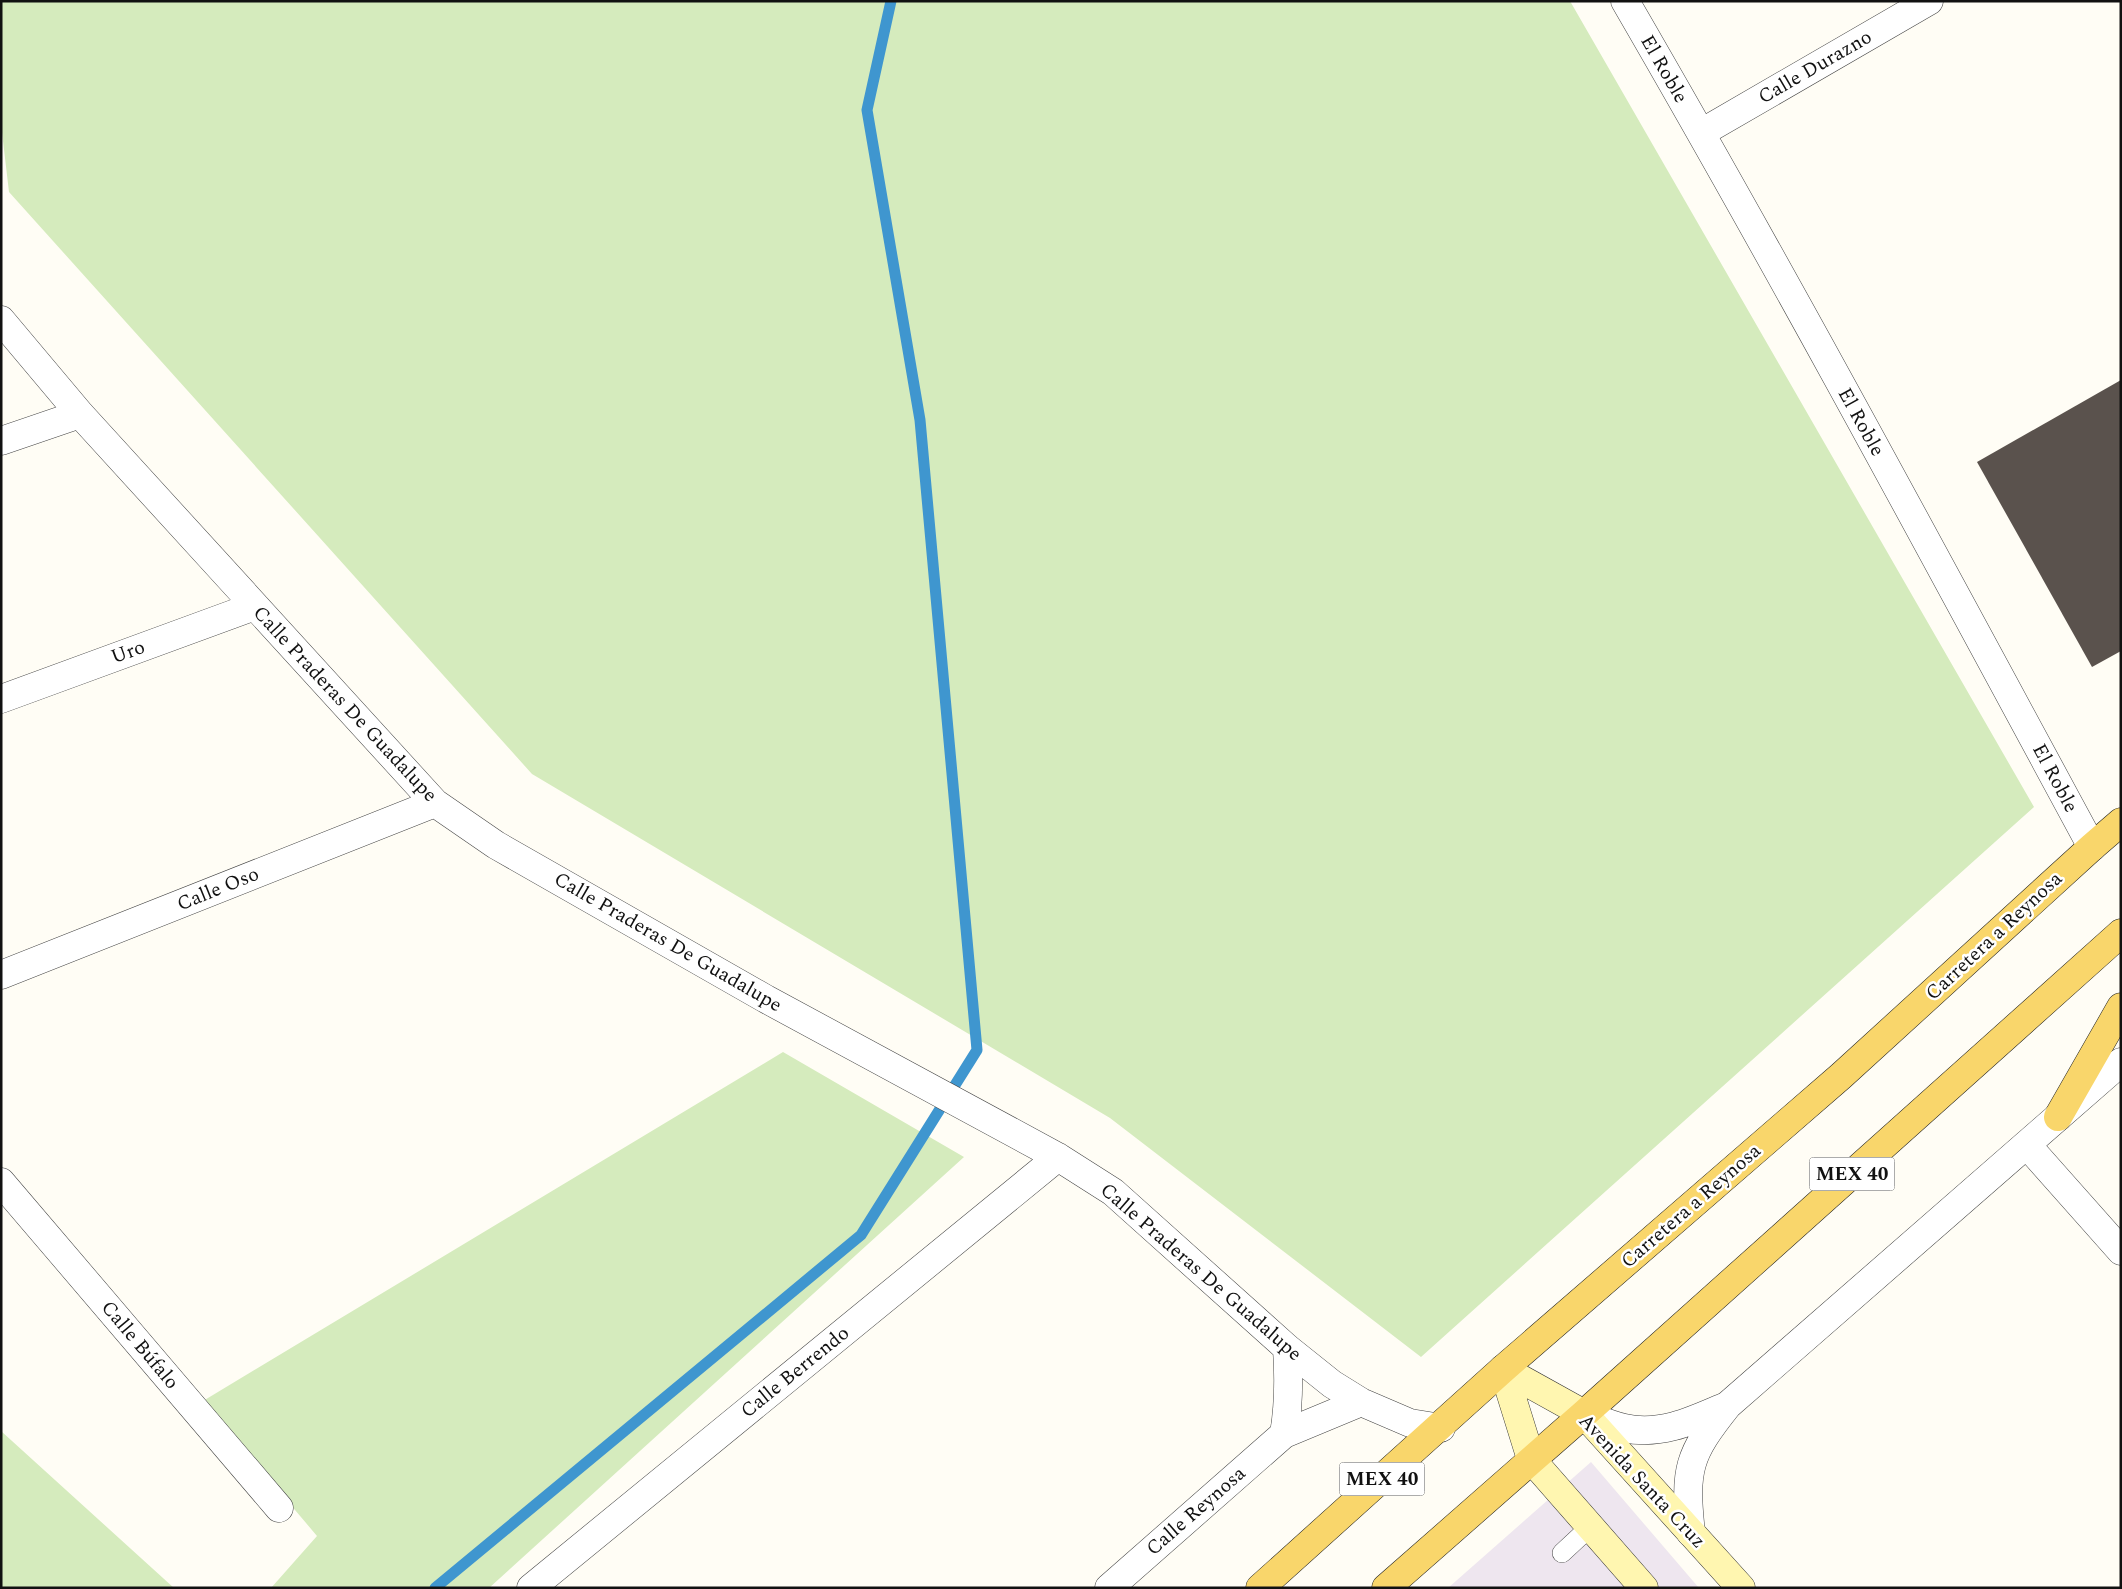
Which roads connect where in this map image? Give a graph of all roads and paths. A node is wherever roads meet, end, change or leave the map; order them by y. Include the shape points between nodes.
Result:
1 (1625, 1) edge
2 (1929, 1) edge
3 (1701, 133) junction
4 (1, 320) edge
5 (80, 414) junction
6 (1, 441) edge
7 (255, 606) junction
8 (1, 699) edge
9 (435, 803) junction
10 (2121, 822) edge
11 (2092, 847) junction
12 (2121, 933) edge
13 (1, 975) edge
14 (2121, 1007) edge
15 (2121, 1062) edge
16 (2058, 1118) junction
17 (2027, 1145) junction
18 (1058, 1157) junction
19 (1, 1182) edge
20 (2121, 1251) edge
21 (1287, 1348) junction
22 (1503, 1369) junction
23 (1361, 1402) junction
24 (1728, 1405) junction
25 (1584, 1414) junction
26 (1441, 1428) junction
27 (1284, 1434) junction
28 (1531, 1460) junction
29 (279, 1508) dead end
30 (1590, 1528) junction
31 (1691, 1533) junction
32 (1562, 1553) dead end
33 (531, 1588) edge
34 (1109, 1588) edge
35 (1260, 1588) edge
36 (1386, 1588) edge
37 (1644, 1588) edge
38 (1741, 1588) edge

1 - 3 street, El Roble
2 - 3 street, Calle Durazno
3 - 11 street, El Roble
4 - 5 street, Calle Praderas De Guadalupe
5 - 6 street
5 - 7 street, Calle Praderas De Guadalupe
7 - 8 street, Uro
7 - 9 street, Calle Praderas De Guadalupe
9 - 13 street, Calle Oso
9 - 18 street, Calle Praderas De Guadalupe via 513,854 766,999
10 - 11 main road, Carretera a Reynosa / MEX 40
11 - 22 main road, Carretera a Reynosa / MEX 40 via 1841,1076
12 - 25 main road, MEX 40
14 - 16 main road
15 - 16 street
16 - 17 street
17 - 20 street
17 - 24 street
18 - 21 street, Calle Praderas De Guadalupe via 1113,1192
18 - 33 street, Calle Berrendo
19 - 29 street, Calle Búfalo
21 - 23 street, Calle Praderas De Guadalupe via 1332,1384
21 - 27 street via 1288,1402
22 - 25 street, Avenida Santa Cruz
22 - 26 main road, Carretera a Reynosa / MEX 40
22 - 28 street
23 - 26 street, Calle Praderas De Guadalupe via 1410,1423
23 - 27 street, Calle Reynosa
24 - 25 street via 1669,1428 1648,1431 1623,1428
24 - 31 street via 1705,1434 1693,1457 1687,1484
25 - 28 main road, MEX 40
25 - 31 street, Avenida Santa Cruz
26 - 35 main road, Carretera a Reynosa / MEX 40
27 - 34 street, Calle Reynosa
28 - 30 street
28 - 36 main road, MEX 40
30 - 32 lane
30 - 37 street
31 - 38 street, Avenida Santa Cruz

